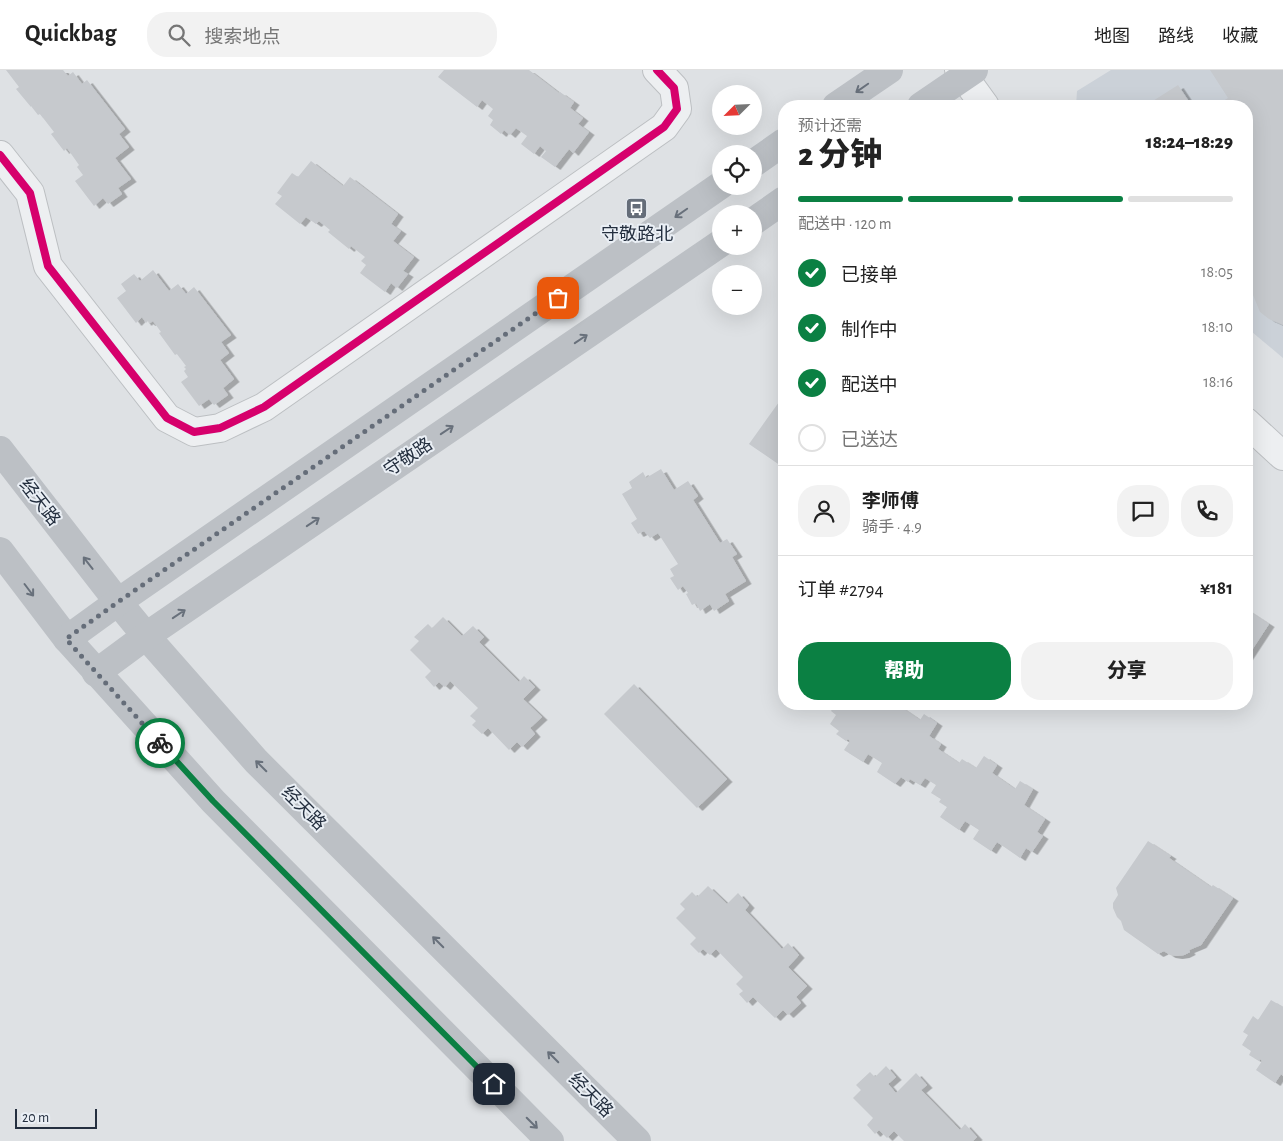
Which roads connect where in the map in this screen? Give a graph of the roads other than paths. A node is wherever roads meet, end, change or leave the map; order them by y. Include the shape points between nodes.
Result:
1 (657, 70) edge
2 (889, 70) edge
3 (966, 72) edge
4 (845, 100) edge
5 (929, 100) edge
6 (982, 100) edge
7 (778, 146) edge
8 (0, 155) edge
9 (762, 157) edge
10 (712, 191) edge
11 (778, 204) edge
12 (762, 215) edge
13 (712, 249) edge
14 (1253, 428) edge
15 (0, 450) edge
16 (1283, 456) edge
17 (0, 551) edge
18 (118, 602) junction
19 (146, 636) junction
20 (66, 639) junction
21 (96, 672) junction
22 (550, 1141) edge
23 (637, 1141) edge

1 - 8 street via 674,88 677,109 664,128 264,407 220,428 194,432 168,418 48,266 30,193
2 -> 4 main road
3 - 5 main road
3 - 6 street
7 - 9 main road
10 -> 18 main road
11 - 12 main road
19 -> 13 main road, 守敬路
14 - 16 street
18 -> 15 main road, 经天路
17 -> 20 main road
18 - 19 main road, 经天路
18 - 20 main road
19 - 21 main road, 守敬路
23 -> 19 main road, 经天路 via 256,761
20 - 21 main road
21 -> 22 main road via 213,801

